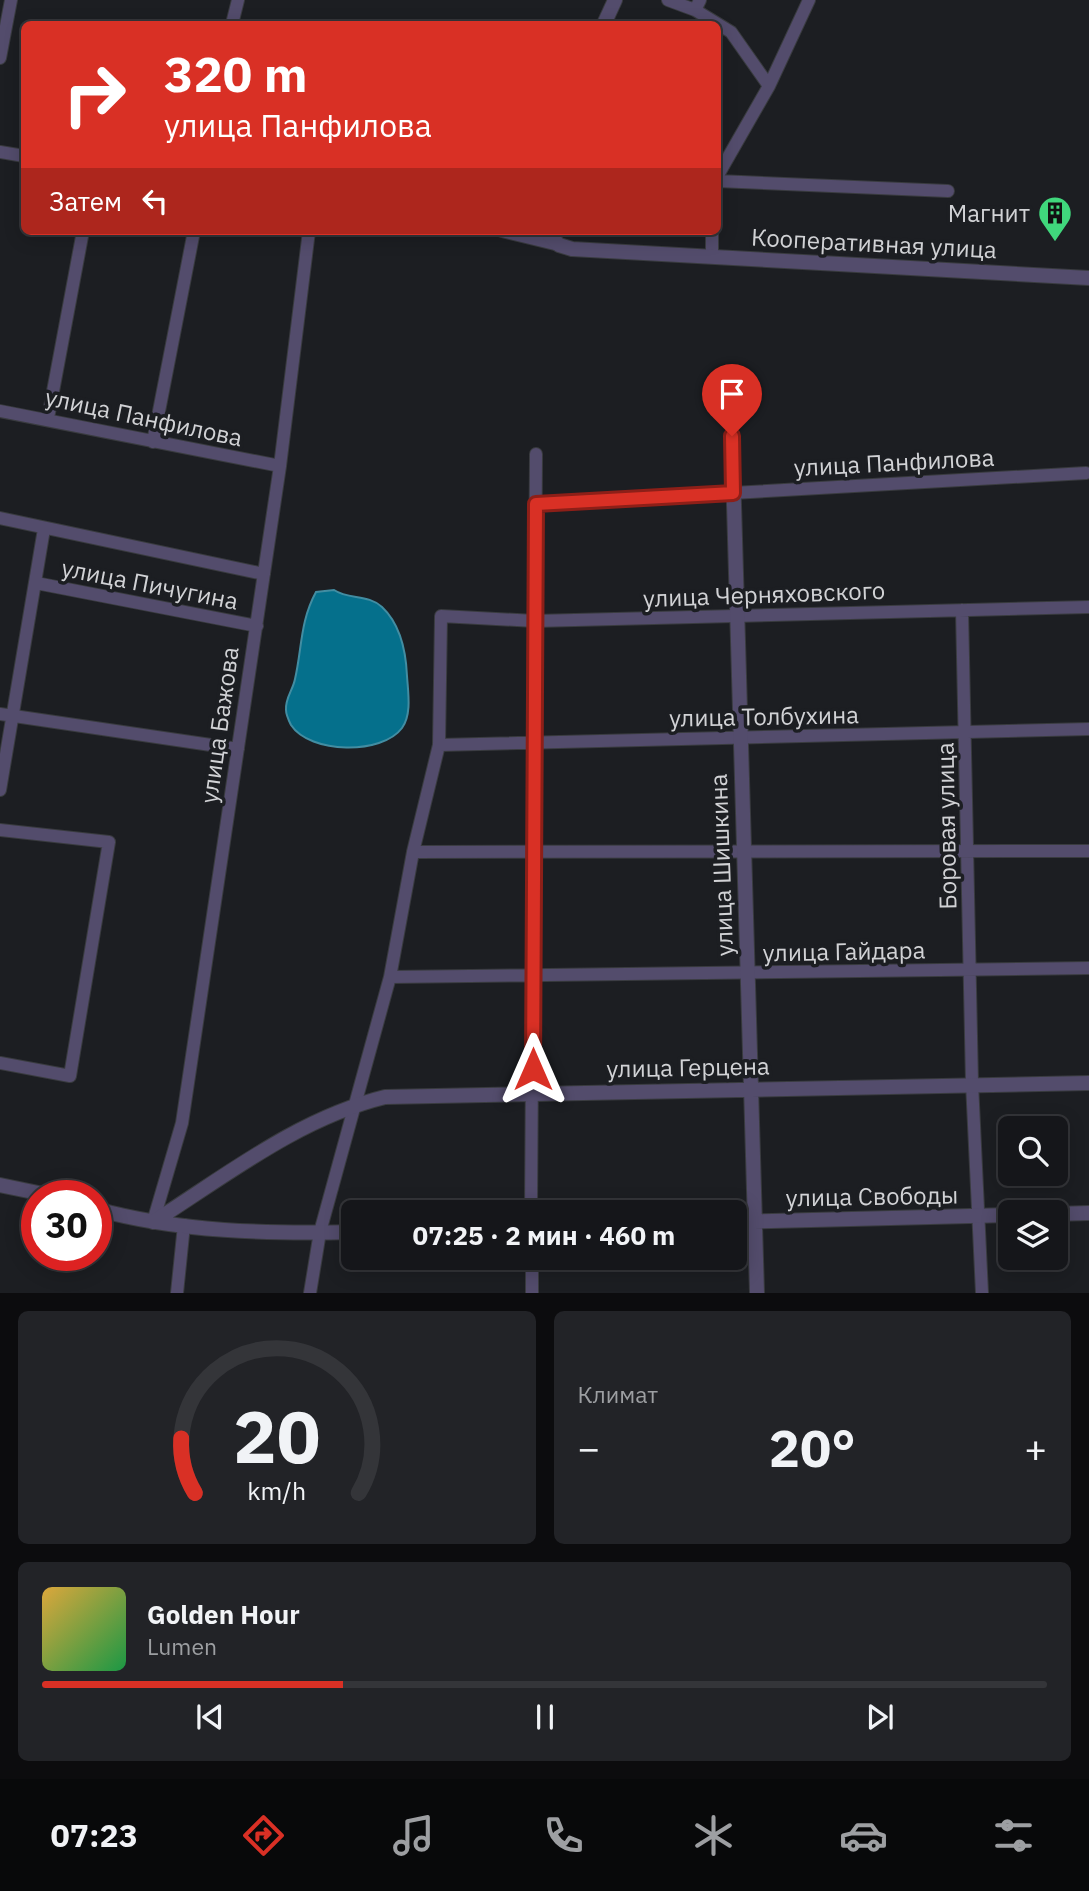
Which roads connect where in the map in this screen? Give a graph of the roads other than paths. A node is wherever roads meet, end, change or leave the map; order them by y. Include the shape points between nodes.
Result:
1 (11, 0) edge
2 (237, 0) edge
3 (615, 0) edge
4 (668, 0) edge
5 (809, 0) edge
6 (698, 5) edge
7 (233, 20) dead end
8 (605, 21) edge
9 (718, 21) edge
10 (721, 24) edge
11 (0, 58) edge
12 (769, 86) junction
13 (0, 152) edge
14 (21, 156) edge
15 (721, 169) edge
16 (721, 181) edge
17 (948, 191) dead end
18 (82, 235) edge
19 (193, 235) edge
20 (309, 235) edge
21 (518, 235) edge
22 (551, 235) edge
23 (712, 235) edge
24 (566, 247) junction
25 (712, 257) junction
26 (1089, 278) edge
27 (0, 411) edge
28 (48, 418) junction
29 (732, 436) dead end
30 (153, 442) junction
31 (536, 454) dead end
32 (280, 466) junction
33 (1086, 472) dead end
34 (733, 493) junction
35 (536, 504) junction
36 (0, 519) edge
37 (44, 529) junction
38 (264, 574) junction
39 (36, 583) junction
40 (1089, 607) edge
41 (962, 610) junction
42 (736, 616) junction
43 (535, 621) junction
44 (257, 626) junction
45 (0, 714) edge
46 (14, 718) junction
47 (1089, 729) edge
48 (965, 732) junction
49 (739, 737) junction
50 (535, 742) junction
51 (439, 745) junction
52 (238, 749) junction
53 (0, 790) edge
54 (0, 831) edge
55 (743, 850) junction
56 (1089, 851) edge
57 (413, 852) junction
58 (534, 852) junction
59 (967, 853) junction
60 (1089, 968) edge
61 (970, 971) junction
62 (534, 973) junction
63 (747, 973) junction
64 (390, 977) junction
65 (0, 1063) edge
66 (972, 1083) junction
67 (1089, 1083) edge
68 (751, 1088) junction
69 (533, 1093) junction
70 (355, 1104) junction
71 (0, 1185) edge
72 (21, 1189) edge
73 (531, 1200) edge
74 (112, 1213) edge
75 (1089, 1213) edge
76 (1068, 1214) edge
77 (998, 1215) edge
78 (980, 1216) junction
79 (747, 1221) edge
80 (757, 1221) junction
81 (153, 1222) junction
82 (184, 1225) junction
83 (341, 1231) edge
84 (320, 1232) junction
85 (532, 1270) edge
86 (177, 1293) edge
87 (310, 1293) edge
88 (532, 1293) edge
89 (757, 1293) edge
90 (982, 1293) edge

1 - 11 street
2 - 7 street
3 - 8 street
4 - 6 street
5 - 12 street
6 - 9 street
10 - 12 street
12 - 15 street
13 - 14 street
16 - 17 street
18 - 28 street
19 - 30 street
20 - 32 street, улица Бажова
21 - 24 street
22 - 24 street
23 - 25 street
24 - 25 street, Кооперативная улица
25 - 26 street, Кооперативная улица
27 - 28 street, улица Панфилова
28 - 30 street, улица Панфилова
29 - 34 street, улица Шишкина
30 - 32 street, улица Панфилова
31 - 35 street
32 - 38 street, улица Бажова
33 - 34 street, улица Панфилова
34 - 35 street, улица Панфилова
34 - 42 street, улица Шишкина
35 - 43 street
36 - 37 street
37 - 38 street
37 - 39 street
38 - 44 street, улица Бажова
39 - 44 street, улица Пичугина
39 - 46 street
40 - 41 street, улица Черняховского
41 - 42 street, улица Черняховского
41 - 48 street, Боровая улица
42 - 43 street, улица Черняховского
42 - 49 street, улица Шишкина
43 - 50 street
43 - 51 street, улица Черняховского via 441,616
44 - 52 street, улица Бажова
45 - 46 street
46 - 52 street
46 - 53 street
47 - 48 street, улица Толбухина
48 - 49 street, улица Толбухина
48 - 59 street, Боровая улица
49 - 50 street, улица Толбухина
49 - 55 street, улица Шишкина
50 - 51 street, улица Толбухина
50 - 58 street
51 - 57 street
52 - 81 street, улица Бажова via 182,1124
54 - 65 street via 109,842 70,1076
55 - 58 street
55 - 59 street
55 - 63 street, улица Шишкина
56 - 59 street
57 - 58 street
57 - 64 street
58 - 62 street
59 - 61 street, Боровая улица
60 - 61 street, улица Гайдара
61 - 63 street, улица Гайдара
61 - 66 street, Боровая улица
62 - 63 street, улица Гайдара
62 - 64 street, улица Гайдара
62 - 69 street
63 - 68 street, улица Шишкина
64 - 70 street
66 - 67 street, улица Герцена
66 - 68 street, улица Герцена
66 - 78 street, Боровая улица
68 - 69 street, улица Герцена
68 - 80 street, улица Шишкина
69 - 70 street, улица Герцена via 385,1097
69 - 73 street
70 - 81 street, улица Герцена via 296,1130
70 - 84 street
71 - 72 street
74 - 81 street
75 - 76 street
77 - 78 street, улица Свободы
78 - 80 street, улица Свободы
78 - 90 street, Боровая улица
79 - 80 street, улица Свободы
80 - 89 street, улица Шишкина
81 - 82 street
82 - 84 street via 284,1234
82 - 86 street
83 - 84 street
84 - 87 street
85 - 88 street

